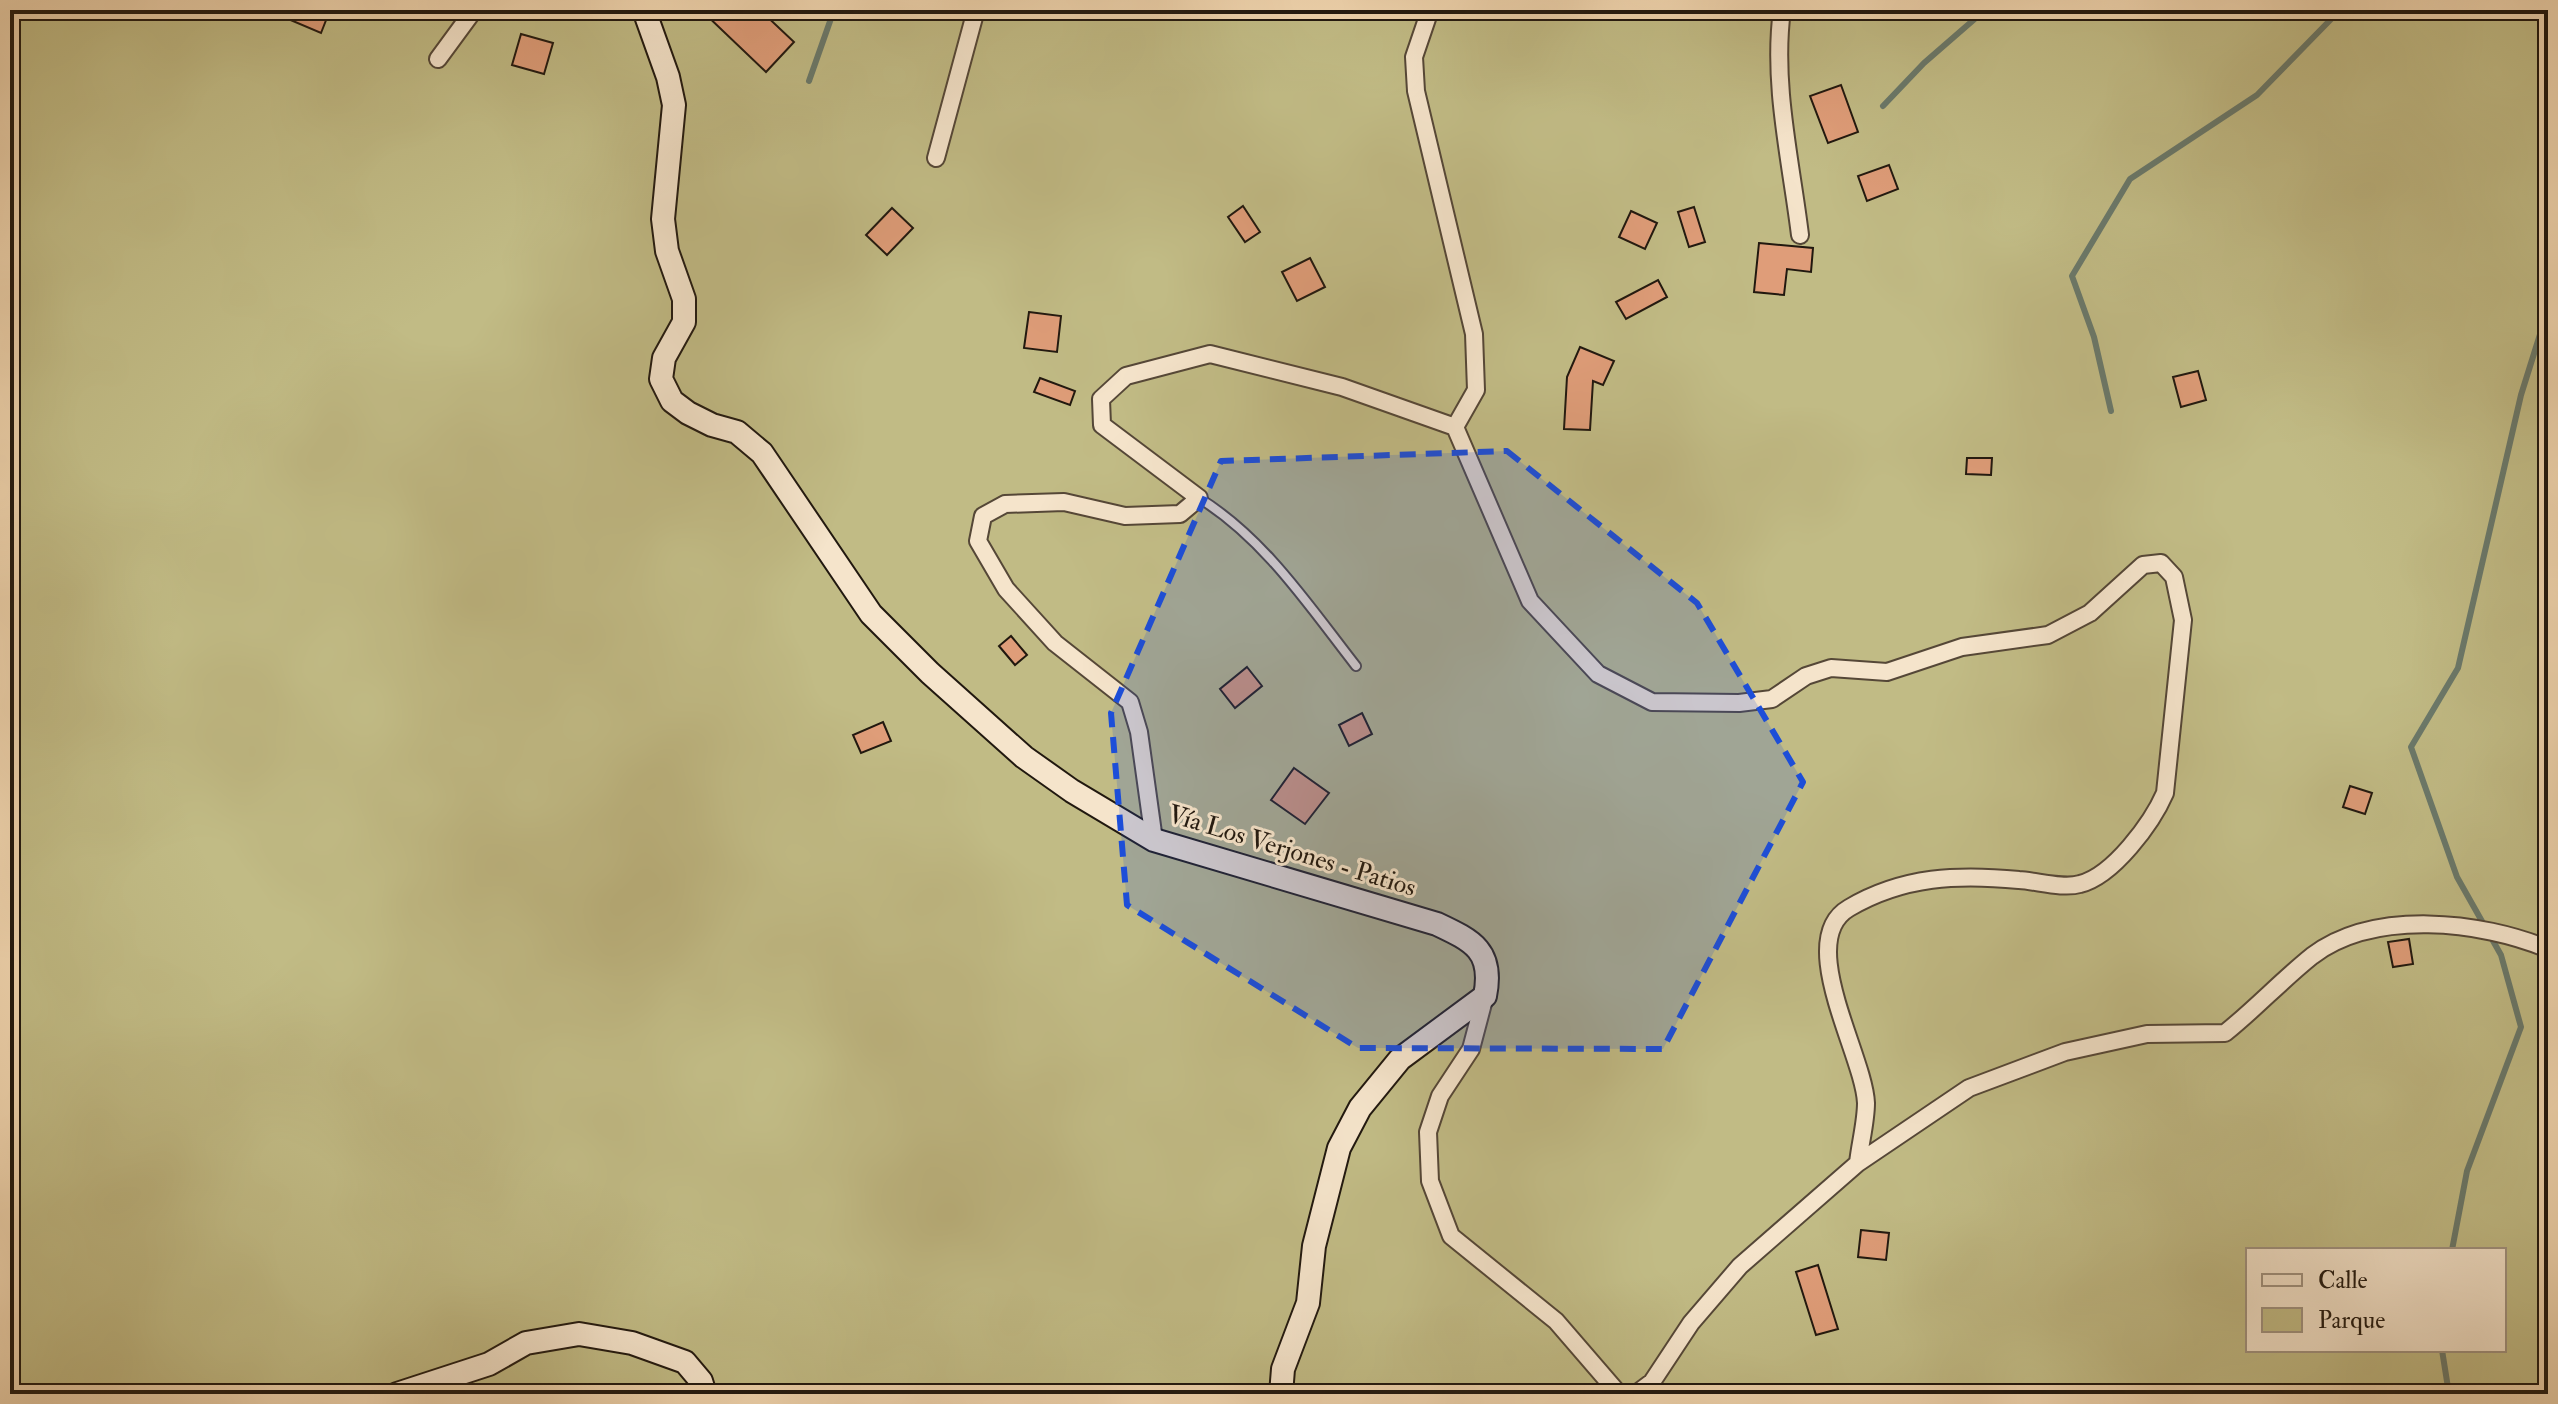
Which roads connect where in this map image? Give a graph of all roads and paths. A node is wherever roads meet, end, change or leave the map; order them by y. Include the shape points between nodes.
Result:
1 (474, 10) edge
2 (644, 10) edge
3 (976, 10) edge
4 (1430, 10) edge
5 (1782, 10) edge
6 (438, 59) dead end
7 (936, 158) dead end
8 (1800, 235) dead end
9 (1455, 427) junction
10 (1199, 498) junction
11 (1356, 666) dead end
12 (1154, 840) junction
13 (2548, 949) edge
14 (1485, 996) junction
15 (1858, 1163) junction
16 (397, 1394) edge
17 (705, 1394) edge
18 (1281, 1394) edge
19 (1619, 1394) edge
20 (1636, 1394) edge

1 - 6 street
2 - 12 street, Vía Los Verjones - Patios via 674,105 663,219 667,251 684,299 684,322 664,358 661,379 672,401 712,425 737,432 762,453 871,614 930,673 1024,757
3 - 7 street
4 - 9 street via 1414,57 1416,91 1474,334 1476,390
5 - 8 street via 1780,79
9 - 10 street via 1342,387 1210,354 1126,376 1101,399 1102,425
9 - 15 street via 1530,601 1598,674 1652,702 1772,699 1806,676 1831,668 1887,672 1962,647 2048,635 2090,613 2143,565 2161,563 2174,577 2183,620 2165,793 2154,819 2100,876 2078,885 1962,874 1890,888 1845,910 1828,934 1828,966 1866,1103
10 - 11 lane via 1226,515 1280,568
10 - 12 street via 1180,514 1125,516 1064,502 1005,504 983,516 978,541 1006,589 1055,643 1130,702
12 - 14 street, Vía Los Verjones - Patios via 1437,924 1471,940 1483,955
13 - 15 street via 2514,935 2454,924 2346,936 2312,956 2225,1033 2147,1034 2065,1052 1969,1088
14 - 18 street via 1400,1059 1360,1108 1339,1148 1314,1246 1308,1303 1283,1369
14 - 19 street via 1471,1049 1440,1096 1428,1132 1430,1181 1451,1236 1556,1321
15 - 20 street via 1740,1266 1691,1323 1652,1382
16 - 17 street via 489,1364 526,1343 579,1334 632,1343 685,1362

